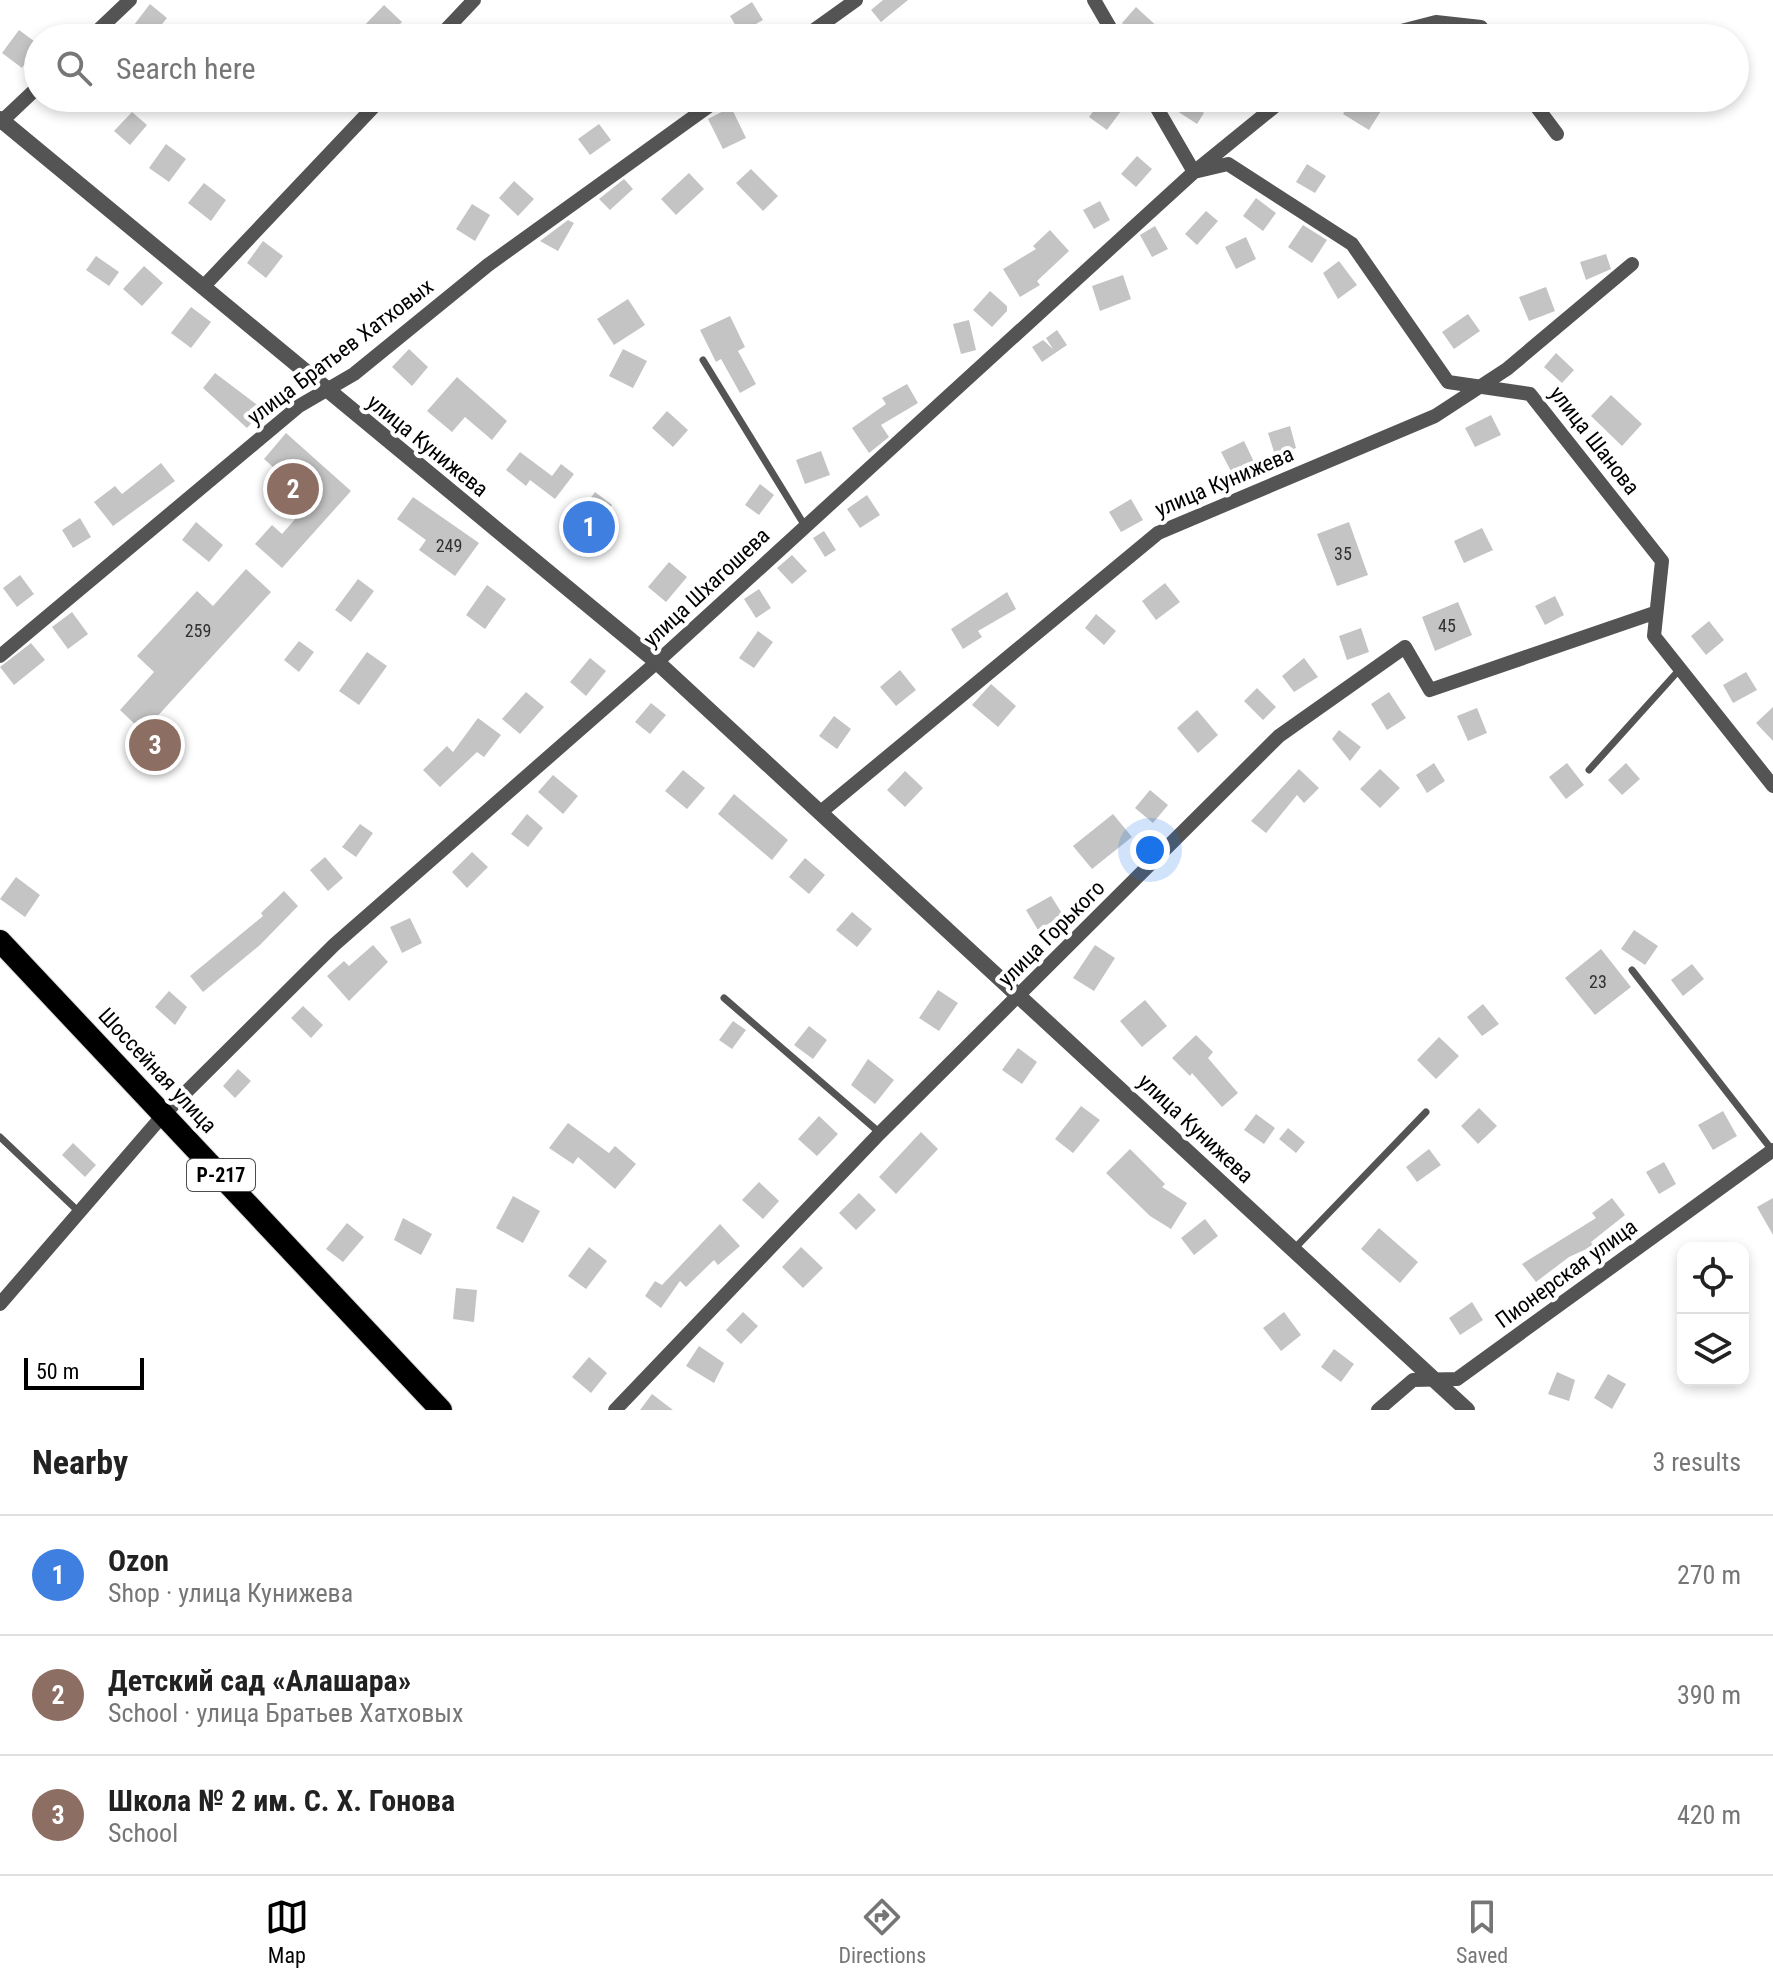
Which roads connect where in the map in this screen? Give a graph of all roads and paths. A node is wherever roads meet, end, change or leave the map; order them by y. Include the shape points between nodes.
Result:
1 (130, 0) edge
2 (474, 0) edge
3 (856, 0) edge
4 (1094, 0) edge
5 (105, 24) edge
6 (451, 24) edge
7 (823, 24) edge
8 (1108, 24) edge
9 (1428, 24) edge
10 (1454, 24) edge
11 (24, 100) edge
12 (369, 112) edge
13 (701, 112) edge
14 (1159, 112) edge
15 (1268, 112) edge
16 (1540, 112) edge
17 (1, 121) edge
18 (1557, 134) dead end
19 (1194, 172) junction
20 (1632, 264) dead end
21 (204, 286) junction
22 (703, 360) dead end
23 (1481, 387) junction
24 (326, 390) junction
25 (805, 526) junction
26 (1654, 613) junction
27 (0, 656) edge
28 (657, 662) junction
29 (1680, 669) junction
30 (1589, 770) dead end
31 (1773, 786) edge
32 (822, 811) junction
33 (0, 941) edge
34 (1632, 970) dead end
35 (1020, 995) junction
36 (724, 998) dead end
37 (1426, 1112) dead end
38 (164, 1114) junction
39 (880, 1133) junction
40 (0, 1137) edge
41 (1773, 1150) edge
42 (79, 1212) junction
43 (1294, 1249) junction
44 (0, 1304) edge
45 (1432, 1380) junction
46 (441, 1410) edge
47 (615, 1410) edge
48 (1378, 1410) edge
49 (1467, 1410) edge

1 - 5 street
2 - 6 street
3 - 7 street
4 - 8 street
9 - 10 street
11 - 17 street
12 - 21 street
13 - 24 street, улица Братьев Хатховых
14 - 19 street
15 - 19 street, улица Шхагошева
16 - 18 street
17 - 21 street, улица Кунижева
19 - 23 street, улица Шанова via 1228,164 1352,244 1448,382
19 - 25 street, улица Шхагошева
20 - 23 street, улица Кунижева
21 - 24 street, улица Кунижева
22 - 25 lane
23 - 26 street, улица Шанова via 1530,394 1662,561
23 - 32 street, улица Кунижева via 1435,416 1158,533
24 - 27 street, улица Братьев Хатховых via 299,406
24 - 28 street, улица Кунижева
25 - 28 street, улица Шхагошева
26 - 29 street, улица Шанова via 1654,636
26 - 35 street, улица Горького via 1430,690 1405,647 1279,736
28 - 32 street, улица Кунижева
28 - 38 street, улица Шхагошева via 334,945
29 - 30 lane
29 - 31 street, улица Шанова
32 - 35 street, улица Кунижева
33 - 38 highway, Шоссейная улица / Р-217
34 - 41 lane
35 - 39 street, улица Горького
35 - 43 street, улица Кунижева
36 - 39 lane
37 - 43 lane
38 - 42 street, улица Шхагошева
38 - 46 highway, Шоссейная улица / Р-217
39 - 47 street, улица Горького
40 - 42 lane
41 - 45 street, Пионерская улица via 1457,1379
42 - 44 street, улица Шхагошева
43 - 45 street, улица Кунижева
45 - 48 street, Пионерская улица via 1413,1380
45 - 49 street, улица Кунижева

